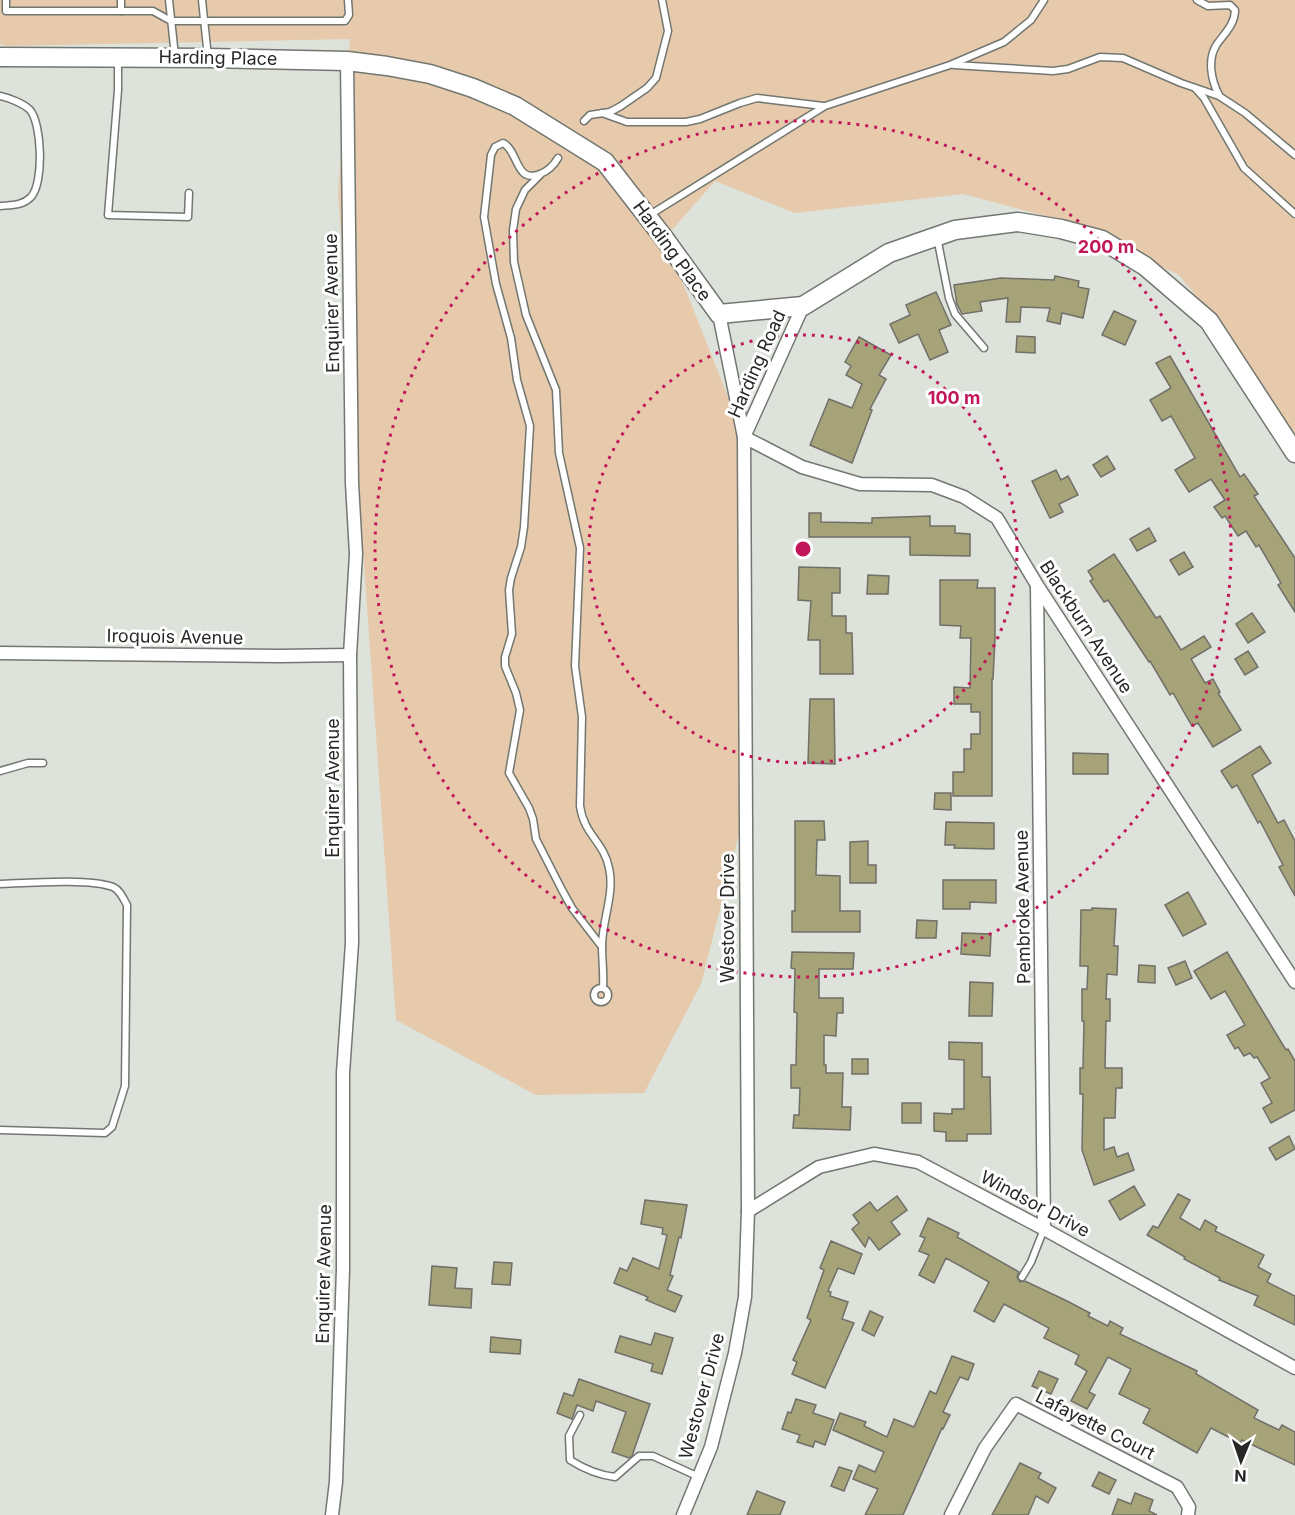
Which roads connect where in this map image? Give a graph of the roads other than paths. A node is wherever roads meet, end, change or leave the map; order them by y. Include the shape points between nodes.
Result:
1 (6, 0) edge
2 (121, 0) edge
3 (169, 0) edge
4 (202, 0) edge
5 (348, 0) edge
6 (662, 0) edge
7 (1044, 0) edge
8 (1197, 0) edge
9 (121, 11) junction
10 (171, 21) junction
11 (204, 21) junction
12 (0, 57) edge
13 (118, 58) junction
14 (175, 58) junction
15 (208, 58) junction
16 (347, 61) junction
17 (950, 65) junction
18 (1194, 87) junction
19 (0, 96) edge
20 (1219, 96) junction
21 (825, 106) junction
22 (602, 113) junction
23 (584, 121) dead end
24 (1295, 155) edge
25 (558, 158) dead end
26 (541, 174) junction
27 (189, 193) dead end
28 (0, 206) edge
29 (1295, 214) edge
30 (647, 216) junction
31 (937, 237) junction
32 (803, 306) junction
33 (719, 314) junction
34 (984, 348) dead end
35 (744, 437) junction
36 (1295, 453) edge
37 (1037, 585) junction
38 (0, 653) edge
39 (350, 655) junction
40 (43, 764) dead end
41 (0, 771) edge
42 (0, 884) edge
43 (602, 947) junction
44 (1295, 982) edge
45 (603, 988) dead end
46 (0, 1130) edge
47 (748, 1211) junction
48 (1044, 1229) junction
49 (1022, 1277) dead end
50 (1295, 1368) edge
51 (580, 1415) dead end
52 (699, 1477) junction
53 (332, 1515) edge
54 (683, 1515) edge
55 (951, 1515) edge
56 (1188, 1515) edge

1 - 9 lane via 6,11
2 - 9 lane
3 - 10 lane
4 - 11 lane
5 - 11 lane via 349,15 345,21
6 - 22 lane via 668,31 656,78 621,106
7 - 17 lane via 1031,20 1004,42
8 - 20 lane via 1208,6 1230,4 1235,10 1213,54 1212,76
9 - 10 lane via 153,11
10 - 11 lane
10 - 14 lane
11 - 15 lane
12 - 13 main road, Harding Place
13 - 14 main road, Harding Place
13 - 27 lane via 108,215 188,217
14 - 15 main road, Harding Place
15 - 16 main road, Harding Place
16 - 30 main road, Harding Place via 430,74 515,106 604,162
16 - 39 street, Enquirer Avenue via 356,554
17 - 18 lane via 1053,70 1111,56
17 - 21 lane
18 - 20 lane
18 - 29 lane via 1244,168
19 - 28 lane via 28,107 38,126 39,151 33,195 21,205
20 - 24 lane
21 - 22 lane via 757,98 686,122 631,123
21 - 30 lane
22 - 23 lane via 590,115
25 - 26 lane
26 - 43 lane via 525,190 516,209 514,262 523,307 556,390 559,453 580,548 575,666 582,717 579,806 588,832 607,858 610,874
26 - 43 lane via 528,176 517,166 510,148 503,143 495,147 483,212 530,426 525,527 509,590 512,634 505,666 520,710 509,773 529,808 536,839 562,890
30 - 33 main road, Harding Place
31 - 32 main road, Harding Place via 889,253
31 - 34 lane via 955,314
31 - 36 main road, Harding Place via 956,230 1018,222 1102,240 1145,266 1209,321
32 - 33 main road, Harding Place
32 - 35 street, Harding Road
33 - 35 street, Westover Drive
35 - 37 street, Blackburn Avenue via 802,467 860,484 932,485 964,497 997,518
35 - 47 street, Westover Drive
37 - 44 street, Blackburn Avenue
37 - 48 street, Pembroke Avenue
38 - 39 street, Iroquois Avenue
39 - 53 street, Enquirer Avenue via 351,943 343,1073 343,1269
40 - 41 lane via 28,763
42 - 46 lane via 93,883 115,888 127,905 125,1086 112,1127 105,1133
43 - 45 lane
47 - 48 street, Windsor Drive via 819,1167 874,1154 918,1162
47 - 52 street, Westover Drive via 745,1297 735,1353 711,1447
48 - 49 lane
48 - 50 street, Windsor Drive
51 - 52 lane via 569,1436 570,1460 581,1467 615,1477 639,1456 653,1456
52 - 54 street, Westover Drive
55 - 56 street, Lafayette Court via 985,1448 1016,1404 1177,1487 1189,1507

